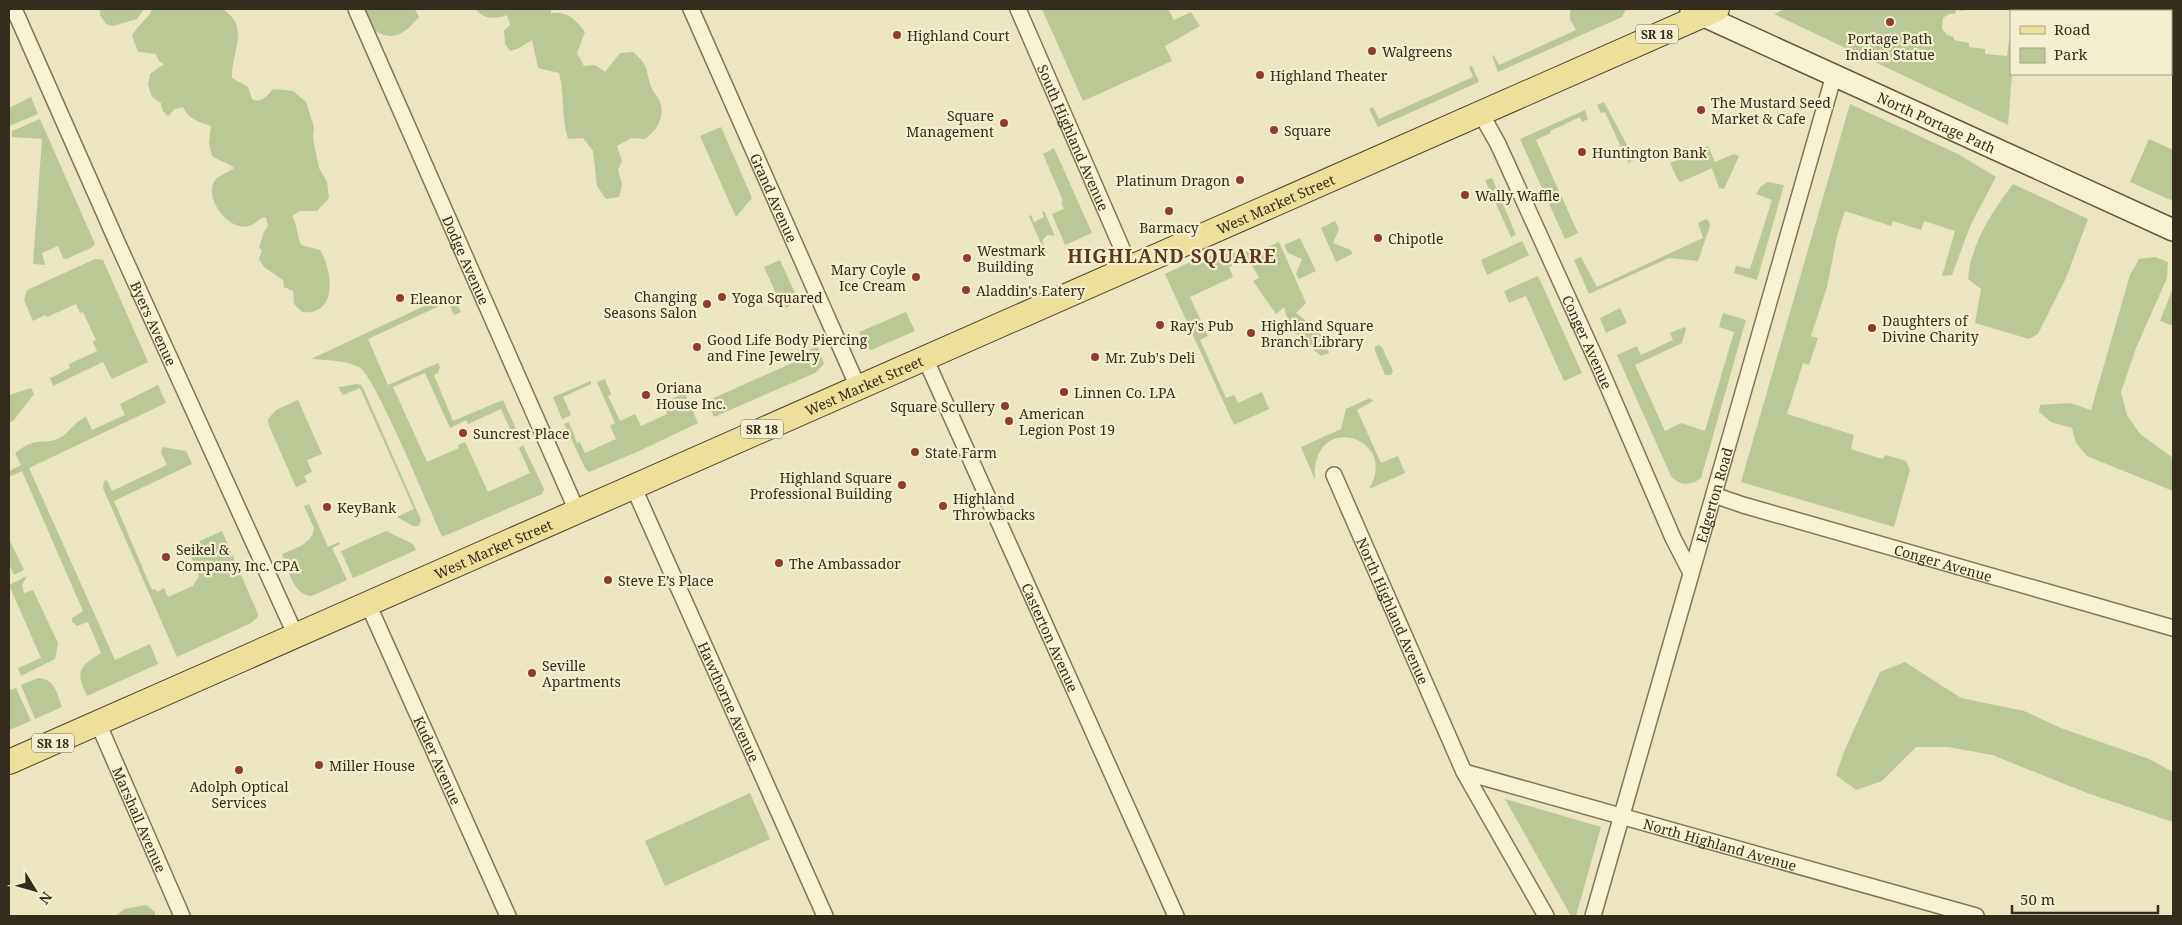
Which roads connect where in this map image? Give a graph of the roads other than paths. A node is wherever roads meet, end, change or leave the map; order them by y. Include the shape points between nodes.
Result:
1 (14, 9) edge
2 (356, 9) edge
3 (691, 9) edge
4 (1018, 9) edge
5 (1702, 11) edge
6 (1834, 75) junction
7 (1480, 112) junction
8 (2173, 230) edge
9 (1130, 267) junction
10 (924, 358) junction
11 (858, 387) junction
12 (1334, 475) dead end
13 (633, 486) junction
14 (1714, 495) junction
15 (577, 511) junction
16 (1691, 573) junction
17 (368, 604) junction
18 (2173, 628) edge
19 (296, 636) junction
20 (98, 723) junction
21 (9, 762) edge
22 (1464, 772) junction
23 (1621, 816) junction
24 (182, 916) edge
25 (508, 916) edge
26 (825, 916) edge
27 (1176, 916) edge
28 (1546, 916) edge
29 (1593, 916) edge
30 (1976, 916) edge

1 - 19 street, Byers Avenue
2 - 15 street, Dodge Avenue
3 - 11 street, Grand Avenue
4 - 9 street, South Highland Avenue
5 - 6 main road, North Portage Path
5 - 7 main road, West Market Street / SR 18
6 - 8 main road, North Portage Path
6 - 14 street, Edgerton Road
7 - 9 main road, West Market Street / SR 18
7 - 16 street, Conger Avenue via 1498,144
9 - 10 main road, West Market Street / SR 18
10 - 11 main road, West Market Street / SR 18
10 - 27 street, Casterton Avenue
11 - 13 main road, West Market Street / SR 18
12 - 22 street, North Highland Avenue
13 - 15 main road, West Market Street / SR 18
13 - 26 street, Hawthorne Avenue
14 - 16 street, Edgerton Road
14 - 18 street, Conger Avenue
15 - 17 main road, West Market Street / SR 18
16 - 23 street, Edgerton Road
17 - 19 main road, West Market Street / SR 18
17 - 25 street, Kuder Avenue
19 - 20 main road, West Market Street / SR 18
20 - 21 main road, West Market Street / SR 18
20 - 24 street, Marshall Avenue
22 - 23 street, North Highland Avenue
22 - 28 street, North Highland Avenue
23 - 29 street, Edgerton Road
23 - 30 street, North Highland Avenue

